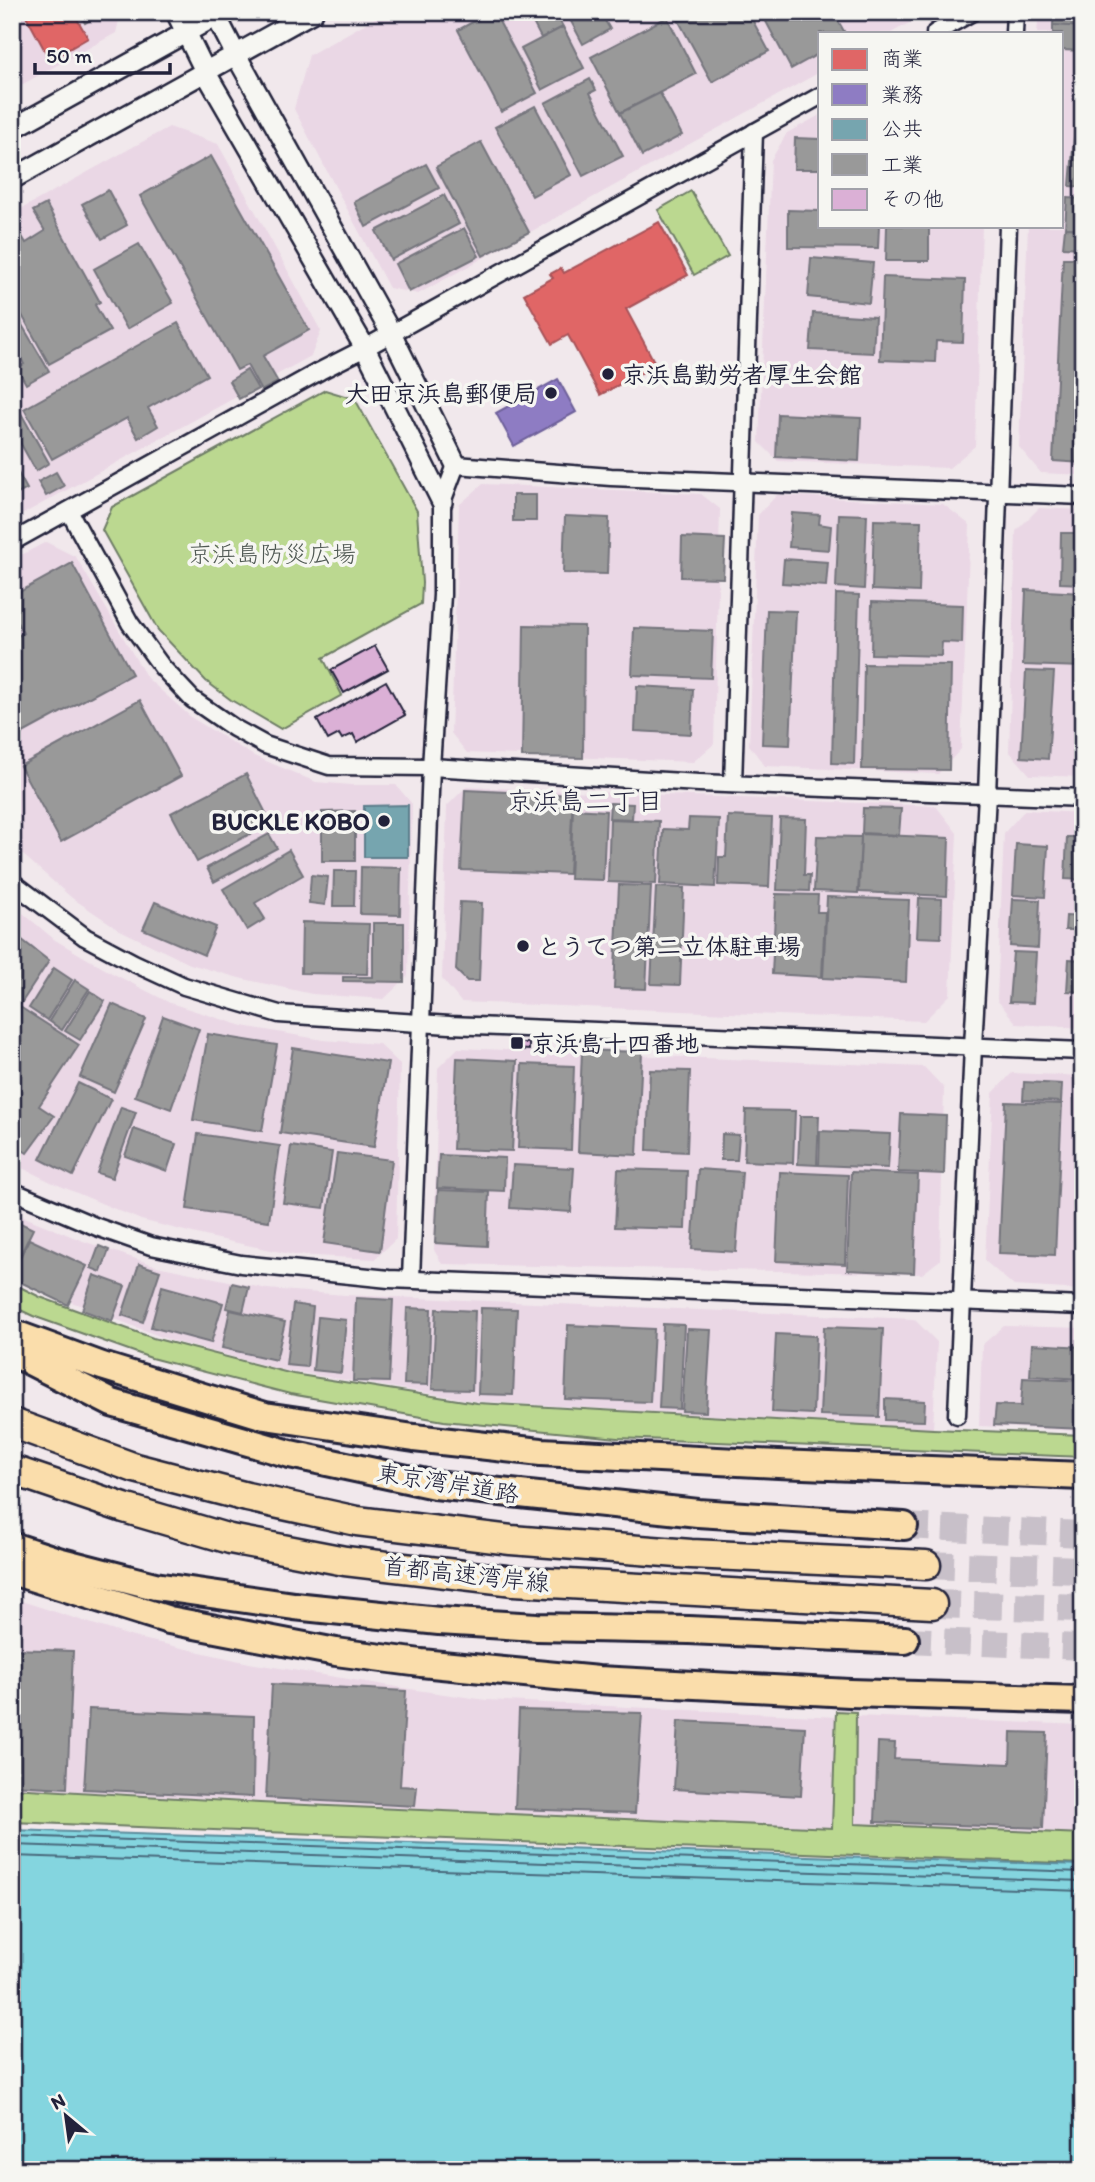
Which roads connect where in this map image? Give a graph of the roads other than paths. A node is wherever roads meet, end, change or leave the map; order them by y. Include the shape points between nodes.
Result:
1 (176, 12) edge
2 (313, 12) edge
3 (972, 12) edge
4 (1015, 12) edge
5 (218, 13) edge
6 (186, 32) junction
7 (936, 32) edge
8 (1014, 32) edge
9 (236, 55) junction
10 (206, 73) junction
11 (818, 97) edge
12 (12, 129) edge
13 (754, 132) junction
14 (12, 179) edge
15 (1008, 228) edge
16 (391, 333) junction
17 (365, 348) junction
18 (456, 465) junction
19 (742, 483) junction
20 (1000, 494) junction
21 (1083, 496) edge
22 (442, 502) junction
23 (69, 511) junction
24 (12, 542) edge
25 (431, 768) junction
26 (733, 784) junction
27 (987, 795) junction
28 (1083, 798) edge
29 (12, 882) edge
30 (420, 1023) junction
31 (973, 1046) junction
32 (1083, 1051) edge
33 (12, 1191) edge
34 (411, 1279) junction
35 (962, 1301) junction
36 (1083, 1306) edge
37 (12, 1333) edge
38 (12, 1352) edge
39 (957, 1415) dead end
40 (12, 1423) edge
41 (12, 1471) edge
42 (1083, 1476) edge
43 (904, 1526) tunnel mouth
44 (12, 1546) edge
45 (926, 1565) tunnel mouth
46 (12, 1571) edge
47 (932, 1604) tunnel mouth
48 (905, 1640) tunnel mouth
49 (1083, 1700) edge

1 - 6 street
2 - 9 street
3 - 7 street
4 - 8 street
5 - 6 street
5 - 9 street
6 - 10 street
6 - 12 street
9 - 10 street
9 - 16 street
10 - 14 street
10 - 17 street
11 - 13 street
13 - 16 street
13 - 19 street
15 - 20 street
16 - 17 street
16 - 18 street
17 - 22 street
17 - 23 street
18 - 19 street
18 - 22 street
19 - 20 street
19 - 26 street
20 - 21 street
20 - 27 street
22 - 25 street via 442,595
23 - 24 street
23 - 25 street via 130,623 192,699 265,745 329,766
25 - 26 street
25 - 30 street
26 - 27 street
27 - 28 street
27 - 31 street
29 - 30 street via 85,937 184,986 279,1014
30 - 31 street
30 - 34 street
31 - 32 street
31 - 35 street
33 - 34 street via 151,1246 241,1264
34 - 35 street
35 - 36 street
35 - 39 street
37 - 42 highway via 265,1416 414,1438 541,1452
38 - 43 highway, 東京湾岸道路 via 112,1403 290,1454 435,1485 698,1513
40 - 45 highway, 首都高速湾岸線 via 135,1468 357,1521 511,1540 691,1554
41 - 47 highway, 首都高速湾岸線 via 230,1539 345,1561 514,1581
44 - 48 highway via 155,1586 294,1606 537,1627
46 - 49 highway via 169,1620 421,1663 598,1680

